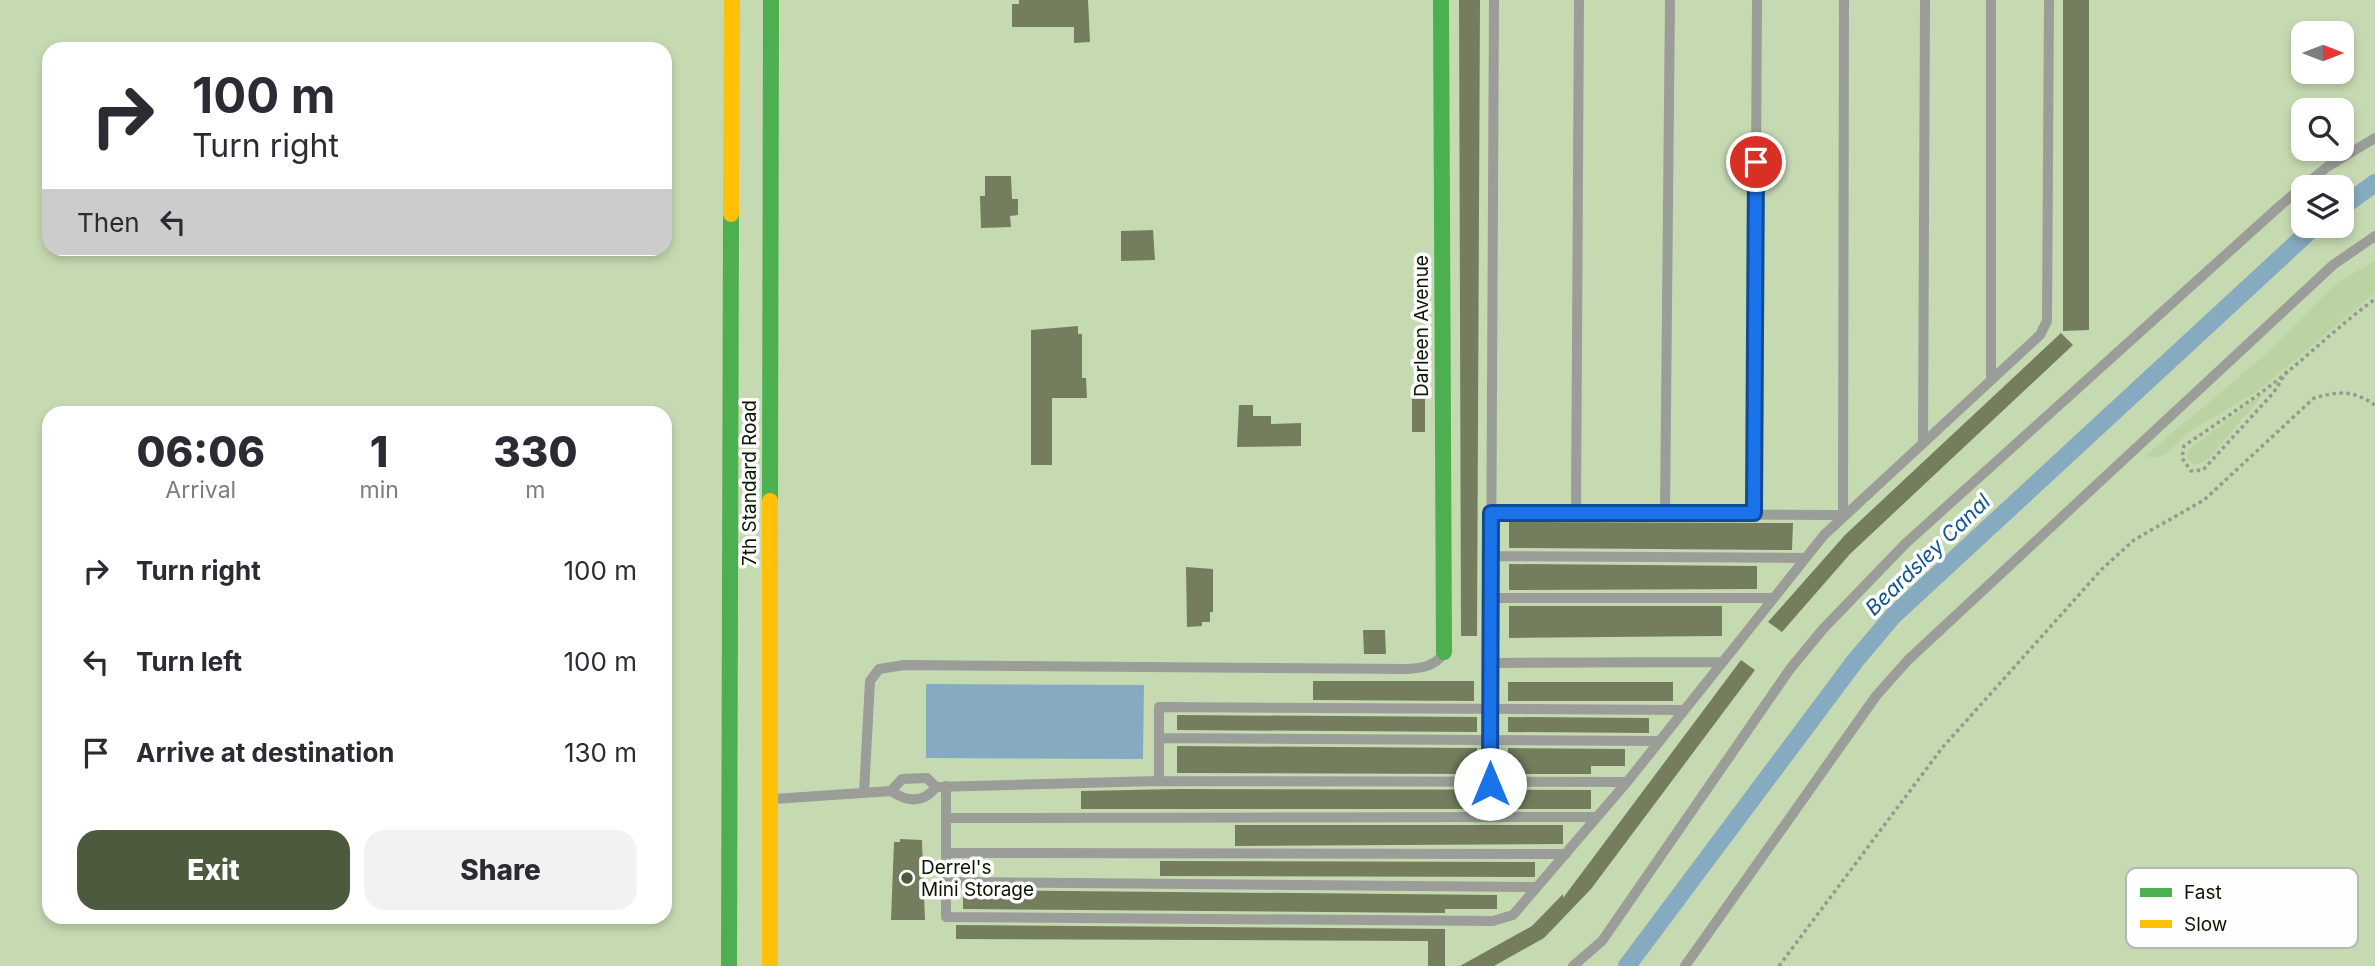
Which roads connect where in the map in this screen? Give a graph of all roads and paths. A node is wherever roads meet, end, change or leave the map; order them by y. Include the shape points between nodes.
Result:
1 (732, 0) edge
2 (771, 0) edge
3 (1441, 0) edge
4 (1494, 0) edge
5 (1579, 0) edge
6 (1670, 0) edge
7 (1757, 0) edge
8 (1844, 0) edge
9 (1925, 0) edge
10 (1991, 0) edge
11 (2049, 0) edge
12 (2375, 138) edge
13 (2375, 236) edge
14 (2375, 299) edge
15 (2287, 371) junction
16 (1991, 380) junction
17 (2375, 405) edge
18 (1923, 443) junction
19 (1576, 512) junction
20 (1665, 512) junction
21 (1491, 513) junction
22 (1754, 513) junction
23 (1843, 515) junction
24 (1491, 556) junction
25 (1805, 558) junction
26 (1490, 598) junction
27 (1773, 598) junction
28 (1444, 653) joint
29 (1722, 662) junction
30 (1490, 663) junction
31 (1490, 708) junction
32 (1684, 710) junction
33 (1159, 738) junction
34 (1490, 740) junction
35 (1659, 741) junction
36 (1159, 781) junction
37 (1627, 782) junction
38 (1490, 784) junction
39 (941, 787) junction
40 (891, 791) junction
41 (864, 793) junction
42 (771, 799) junction
43 (1597, 817) junction
44 (946, 818) junction
45 (946, 853) junction
46 (1566, 854) junction
47 (946, 882) junction
48 (1537, 887) junction
49 (729, 966) edge
50 (770, 966) edge
51 (1573, 966) edge
52 (1685, 966) edge
53 (1779, 966) edge

1 - 49 main road, 7th Standard Road
2 - 42 main road, 7th Standard Road
3 - 28 main road, Darleen Avenue
4 - 21 lane
5 - 19 lane
6 - 20 lane
7 - 22 lane
8 - 23 lane
9 - 18 lane
10 - 16 lane
11 - 16 lane via 2047,321 2040,335
12 - 51 lane via 2327,167 2282,204 1864,585 1790,669 1602,941
13 - 52 lane via 2333,265 1908,660 1876,696
14 - 15 path
15 - 15 path via 2185,446 2182,458 2191,471 2203,470 2274,392
16 - 18 lane
17 - 53 path via 2358,394 2337,392 2314,398 2204,500 2134,540 2102,569 1942,748
18 - 23 lane
19 - 20 lane
19 - 21 lane
20 - 22 lane
21 - 24 lane
22 - 23 lane
23 - 25 lane
24 - 25 lane
24 - 26 lane
25 - 27 lane
26 - 27 lane
26 - 30 lane
27 - 29 lane
28 - 41 lane via 1422,668 1408,669 904,665 879,669 870,681
29 - 30 lane
29 - 32 lane
30 - 31 lane
31 - 32 lane
31 - 33 lane via 1159,707
31 - 34 lane
32 - 35 lane
33 - 34 lane
33 - 36 lane
34 - 35 lane
34 - 38 lane
35 - 37 lane
36 - 38 lane
36 - 39 lane
37 - 38 lane
37 - 43 lane
39 - 40 lane via 919,800 904,799
39 - 40 lane via 927,778 902,779
39 - 44 lane
40 - 41 lane
41 - 42 lane
42 - 50 main road, 7th Standard Road
43 - 44 lane
43 - 46 lane
44 - 45 lane
45 - 46 lane
45 - 47 lane
46 - 48 lane
47 - 48 lane
47 - 48 lane via 946,917 1493,921 1513,915

